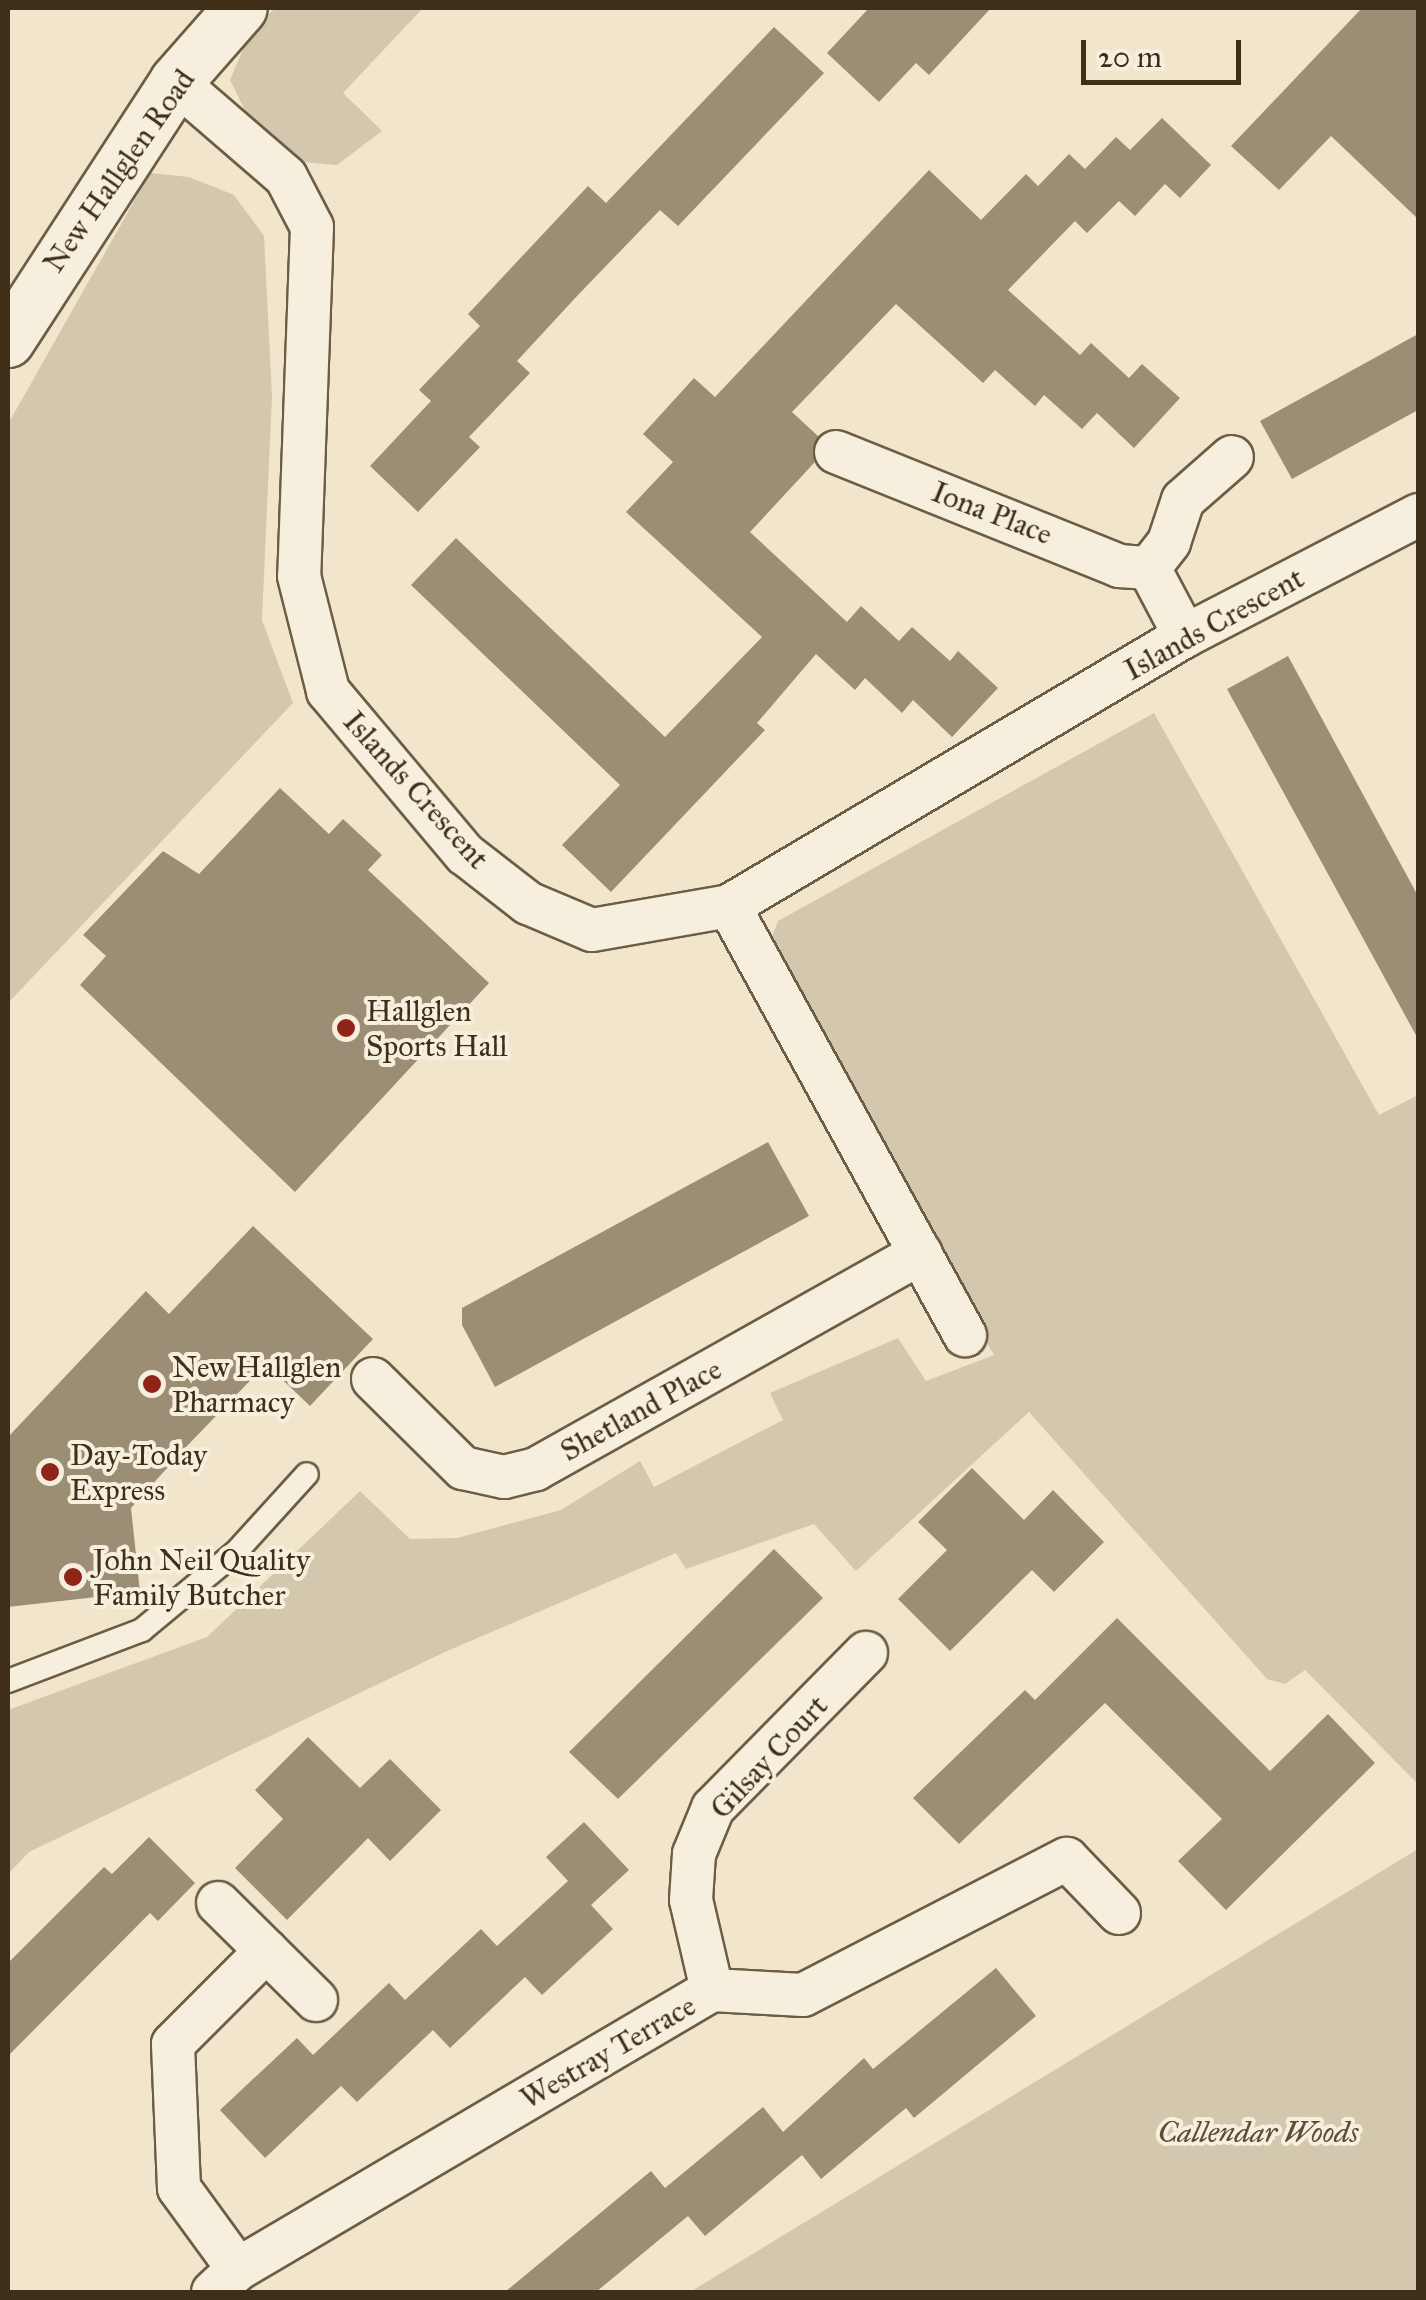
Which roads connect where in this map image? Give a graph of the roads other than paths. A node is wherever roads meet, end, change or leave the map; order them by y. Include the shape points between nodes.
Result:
1 (240, 8) edge
2 (176, 82) junction
3 (8, 341) edge
4 (836, 452) dead end
5 (1232, 456) dead end
6 (1418, 515) edge
7 (1149, 568) junction
8 (1185, 636) junction
9 (729, 906) junction
10 (921, 1254) junction
11 (965, 1334) dead end
12 (373, 1379) dead end
13 (308, 1474) dead end
14 (866, 1654) dead end
15 (8, 1681) edge
16 (218, 1903) dead end
17 (1119, 1913) dead end
18 (266, 1951) junction
19 (712, 1990) junction
20 (316, 2000) dead end
21 (225, 2280) edge

1 - 2 street, New Hallglen Road
2 - 3 street, New Hallglen Road
2 - 9 street, Islands Crescent via 286,177 312,226 300,576 328,690 465,854 528,903 592,930
4 - 7 street, Iona Place via 1119,566
5 - 7 street via 1184,500 1169,542
6 - 8 street, Islands Crescent
7 - 8 street
8 - 9 street, Islands Crescent
9 - 10 street
10 - 11 street
10 - 12 street, Shetland Place via 536,1469 504,1477 463,1468
13 - 15 lane via 236,1552 142,1630
14 - 19 street, Gilsay Court via 713,1808 694,1854 692,1900
16 - 18 street
17 - 19 street, Westray Terrace via 1067,1860 803,1995
18 - 20 street
18 - 21 street via 173,2044 179,2188
19 - 21 street, Westray Terrace

